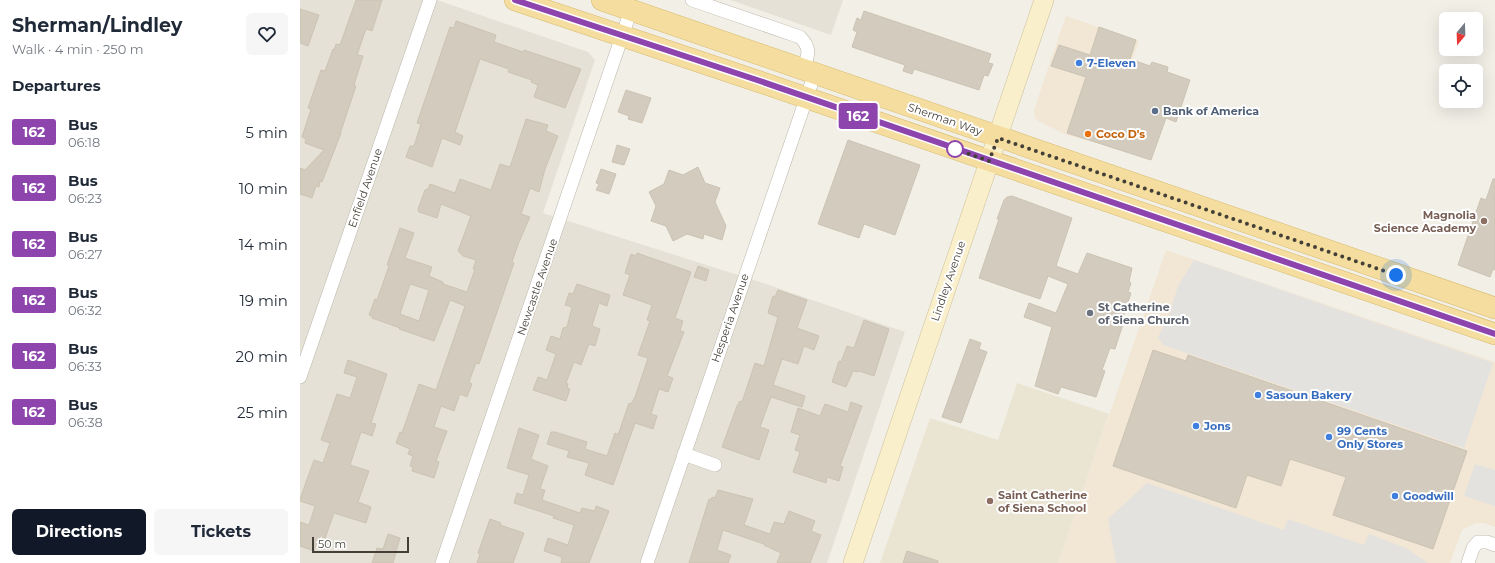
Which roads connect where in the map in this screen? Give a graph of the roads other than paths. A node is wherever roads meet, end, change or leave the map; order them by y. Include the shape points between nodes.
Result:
1 (430, 0) edge
2 (515, 0) edge
3 (602, 0) edge
4 (692, 0) edge
5 (1044, 0) edge
6 (631, 10) junction
7 (622, 37) junction
8 (809, 72) junction
9 (806, 98) junction
10 (998, 138) junction
11 (989, 161) junction
12 (1495, 308) edge
13 (1495, 334) edge
14 (300, 377) edge
15 (684, 454) junction
16 (715, 465) dead end
17 (1495, 545) edge
18 (442, 563) edge
19 (647, 563) edge
20 (852, 563) edge
21 (1468, 563) edge

1 - 14 street, Enfield Avenue
2 - 7 main road
3 - 6 main road, Sherman Way
4 - 8 street via 800,37 807,44
5 - 10 main road, Lindley Avenue
6 - 7 street, Newcastle Avenue
6 - 8 main road, Sherman Way
7 - 9 main road
7 - 18 street, Newcastle Avenue
8 - 9 street, Hesperia Avenue
8 - 10 main road, Sherman Way
9 - 11 main road
9 - 15 street, Hesperia Avenue
10 - 11 main road, Lindley Avenue
10 - 12 main road, Sherman Way
11 - 13 main road
11 - 20 main road, Lindley Avenue
15 - 16 street
15 - 19 street, Hesperia Avenue
17 - 21 street via 1478,542

